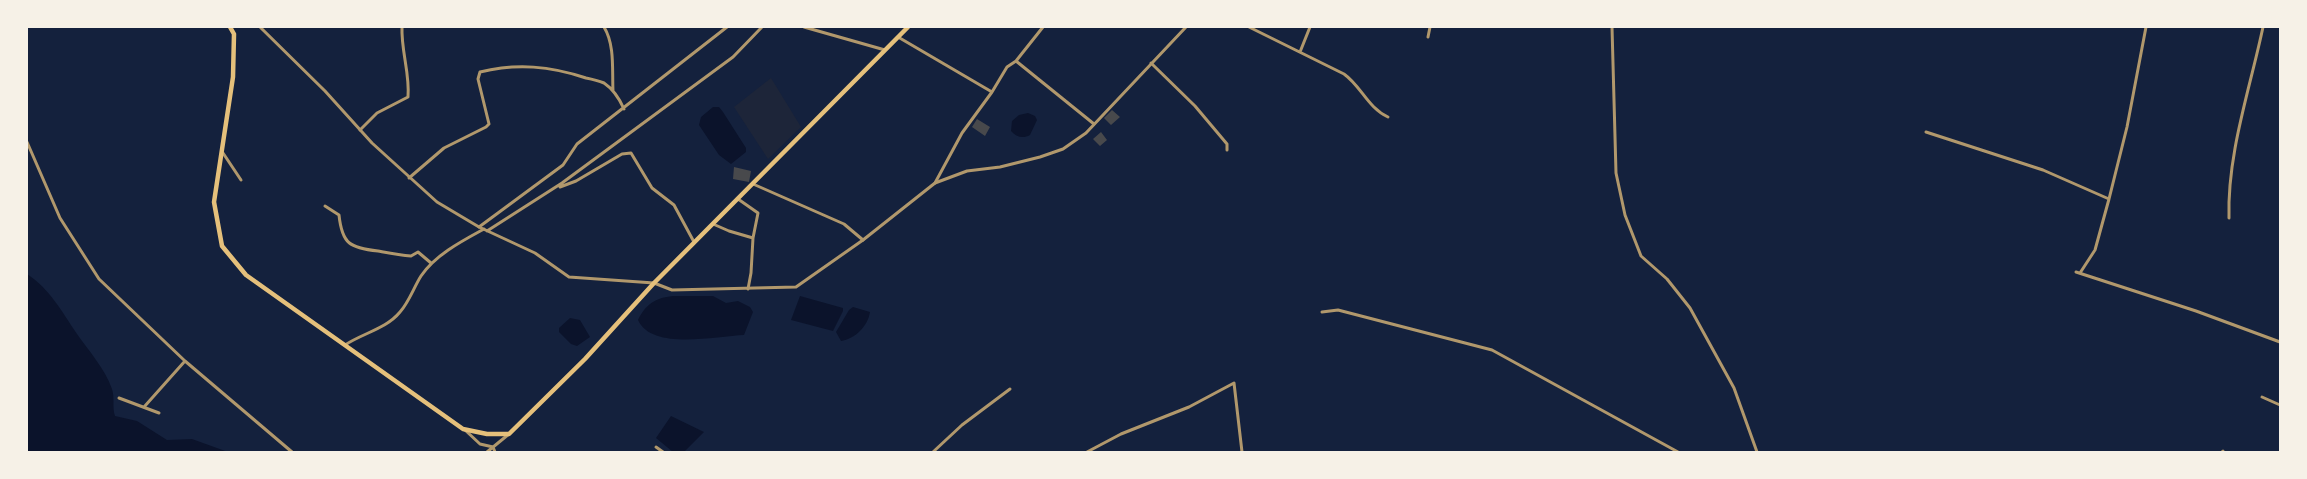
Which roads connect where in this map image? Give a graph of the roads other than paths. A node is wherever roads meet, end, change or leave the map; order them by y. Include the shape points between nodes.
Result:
1 (230, 27) edge
2 (260, 27) edge
3 (402, 27) edge
4 (604, 27) edge
5 (727, 27) edge
6 (762, 27) edge
7 (804, 27) edge
8 (908, 27) edge
9 (1043, 27) edge
10 (1186, 27) edge
11 (1249, 27) edge
12 (1310, 27) edge
13 (1430, 27) edge
14 (1612, 27) edge
15 (2146, 27) edge
16 (2263, 27) edge
17 (898, 37) junction
18 (1428, 37) dead end
19 (885, 50) junction
20 (1300, 52) junction
21 (1016, 61) junction
22 (1151, 63) junction
23 (992, 92) junction
24 (613, 93) junction
25 (624, 109) junction
26 (1388, 117) dead end
27 (1094, 124) junction
28 (360, 130) junction
29 (1926, 132) dead end
30 (27, 142) edge
31 (1227, 150) dead end
32 (222, 152) junction
33 (31, 156) junction
34 (27, 158) edge
35 (409, 178) junction
36 (241, 180) dead end
37 (935, 183) junction
38 (753, 184) junction
39 (554, 189) junction
40 (738, 199) junction
41 (2109, 199) junction
42 (325, 206) dead end
43 (2229, 218) dead end
44 (713, 224) junction
45 (483, 229) junction
46 (753, 238) junction
47 (863, 240) junction
48 (694, 243) junction
49 (431, 263) junction
50 (654, 283) junction
51 (748, 289) junction
52 (1322, 312) dead end
53 (2280, 342) edge
54 (345, 345) junction
55 (185, 361) junction
56 (1010, 389) dead end
57 (2262, 397) dead end
58 (119, 398) dead end
59 (2280, 405) edge
60 (144, 407) junction
61 (159, 413) dead end
62 (464, 429) junction
63 (509, 434) junction
64 (493, 447) junction
65 (656, 447) dead end
66 (292, 452) edge
67 (487, 452) edge
68 (495, 452) edge
69 (663, 452) edge
70 (933, 452) edge
71 (1087, 452) edge
72 (1242, 452) edge
73 (1678, 452) edge
74 (1757, 452) edge

1 - 32 highway via 234,34 233,77
2 - 28 street
3 - 28 street via 408,97 377,113
4 - 24 street via 611,52
5 - 25 street
6 - 39 street via 733,57
7 - 19 street
8 - 17 highway
9 - 21 street
10 - 22 street
11 - 20 street
12 - 20 street
13 - 18 street
14 - 74 street via 1616,173 1625,215 1641,256 1690,308 1734,388
15 - 41 street
16 - 43 street via 2229,184
17 - 19 highway
17 - 23 street
19 - 38 highway
20 - 26 street via 1352,79 1374,108
21 - 23 street via 1007,67
21 - 27 street
22 - 27 street
22 - 31 street via 1195,106 1227,144
23 - 37 street via 962,133
24 - 25 street
24 - 35 street via 604,83 542,66 480,72 478,79 489,124 444,148
25 - 45 street via 577,144 563,165
27 - 37 street via 1055,152 1000,167 967,171
28 - 35 street
29 - 41 street via 2043,170
30 - 33 street
32 - 36 street
32 - 54 highway via 214,202 222,246 246,274
33 - 34 street
33 - 55 street via 60,218 99,279
35 - 45 street via 437,202
37 - 47 street
38 - 40 highway
38 - 47 street via 843,224
39 - 45 street
39 - 48 street via 631,153 652,188 674,205
40 - 44 highway
40 - 46 street via 758,213
41 - 53 street via 2095,250 2078,273
42 - 49 street via 339,215 344,237 355,249 411,256 418,252
44 - 46 street
44 - 48 highway
45 - 49 street
45 - 50 street via 535,253 572,278
46 - 51 street
47 - 51 street via 796,287
48 - 50 highway
49 - 54 street via 401,312 381,328
50 - 51 street via 672,290
50 - 63 highway
52 - 73 street via 1338,310 1492,350
54 - 62 highway
55 - 60 street
55 - 66 street
56 - 70 street
57 - 59 street
58 - 60 street
60 - 61 street
62 - 63 highway
62 - 64 street via 480,444
63 - 64 street
64 - 67 street
64 - 68 street
65 - 69 street
71 - 72 street via 1190,407 1234,383

